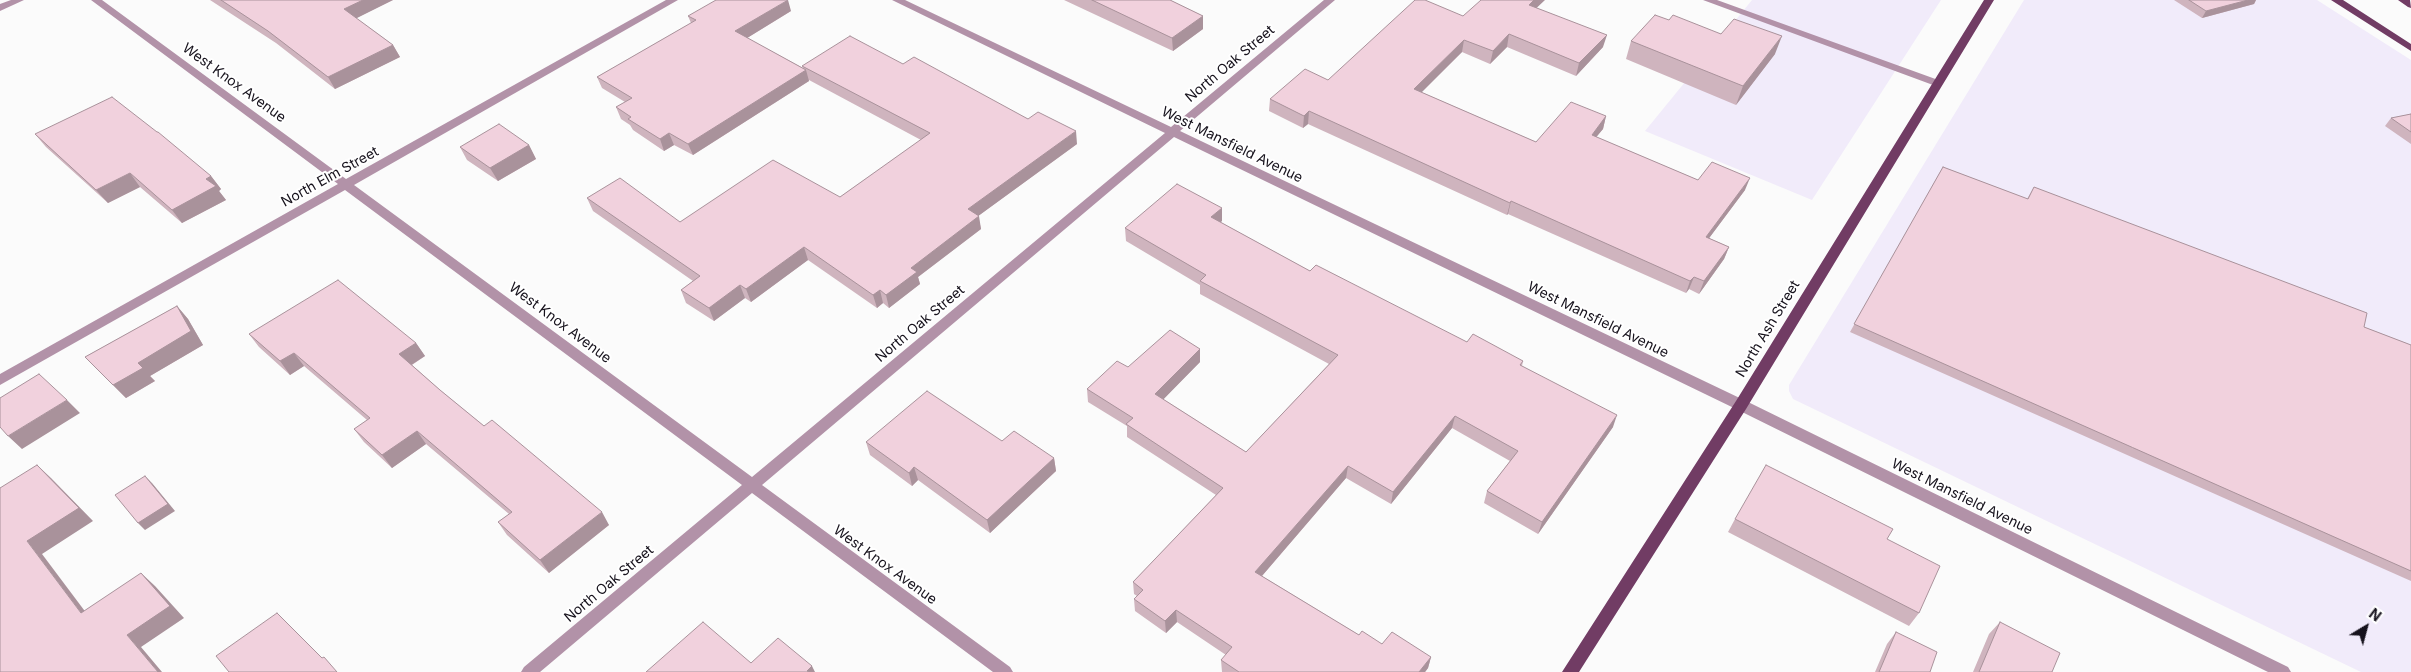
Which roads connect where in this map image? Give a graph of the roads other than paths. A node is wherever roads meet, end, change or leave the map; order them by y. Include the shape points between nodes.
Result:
1 (19, 0) edge
2 (96, 0) edge
3 (673, 0) edge
4 (897, 0) edge
5 (1330, 0) edge
6 (1708, 0) edge
7 (1989, 0) edge
8 (2336, 0) edge
9 (2403, 0) edge
10 (2411, 5) edge
11 (0, 8) edge
12 (2411, 48) edge
13 (1937, 83) junction
14 (1172, 133) junction
15 (348, 184) junction
16 (0, 380) edge
17 (1741, 405) junction
18 (751, 484) junction
19 (529, 672) edge
20 (1005, 672) edge
21 (1570, 672) edge
22 (2283, 672) edge

1 - 11 street
2 - 15 street, West Knox Avenue
3 - 15 street, North Elm Street
4 - 14 street, West Mansfield Avenue
5 - 14 street, North Oak Street
6 - 13 street
7 - 13 main road, North Ash Street
8 - 12 main road
9 - 10 main road
13 - 17 main road, North Ash Street
14 - 17 street, West Mansfield Avenue
14 - 18 street, North Oak Street
15 - 16 street, North Elm Street
15 - 18 street, West Knox Avenue
17 - 21 main road, North Ash Street
17 - 22 street, West Mansfield Avenue
18 - 19 street, North Oak Street
18 - 20 street, West Knox Avenue

